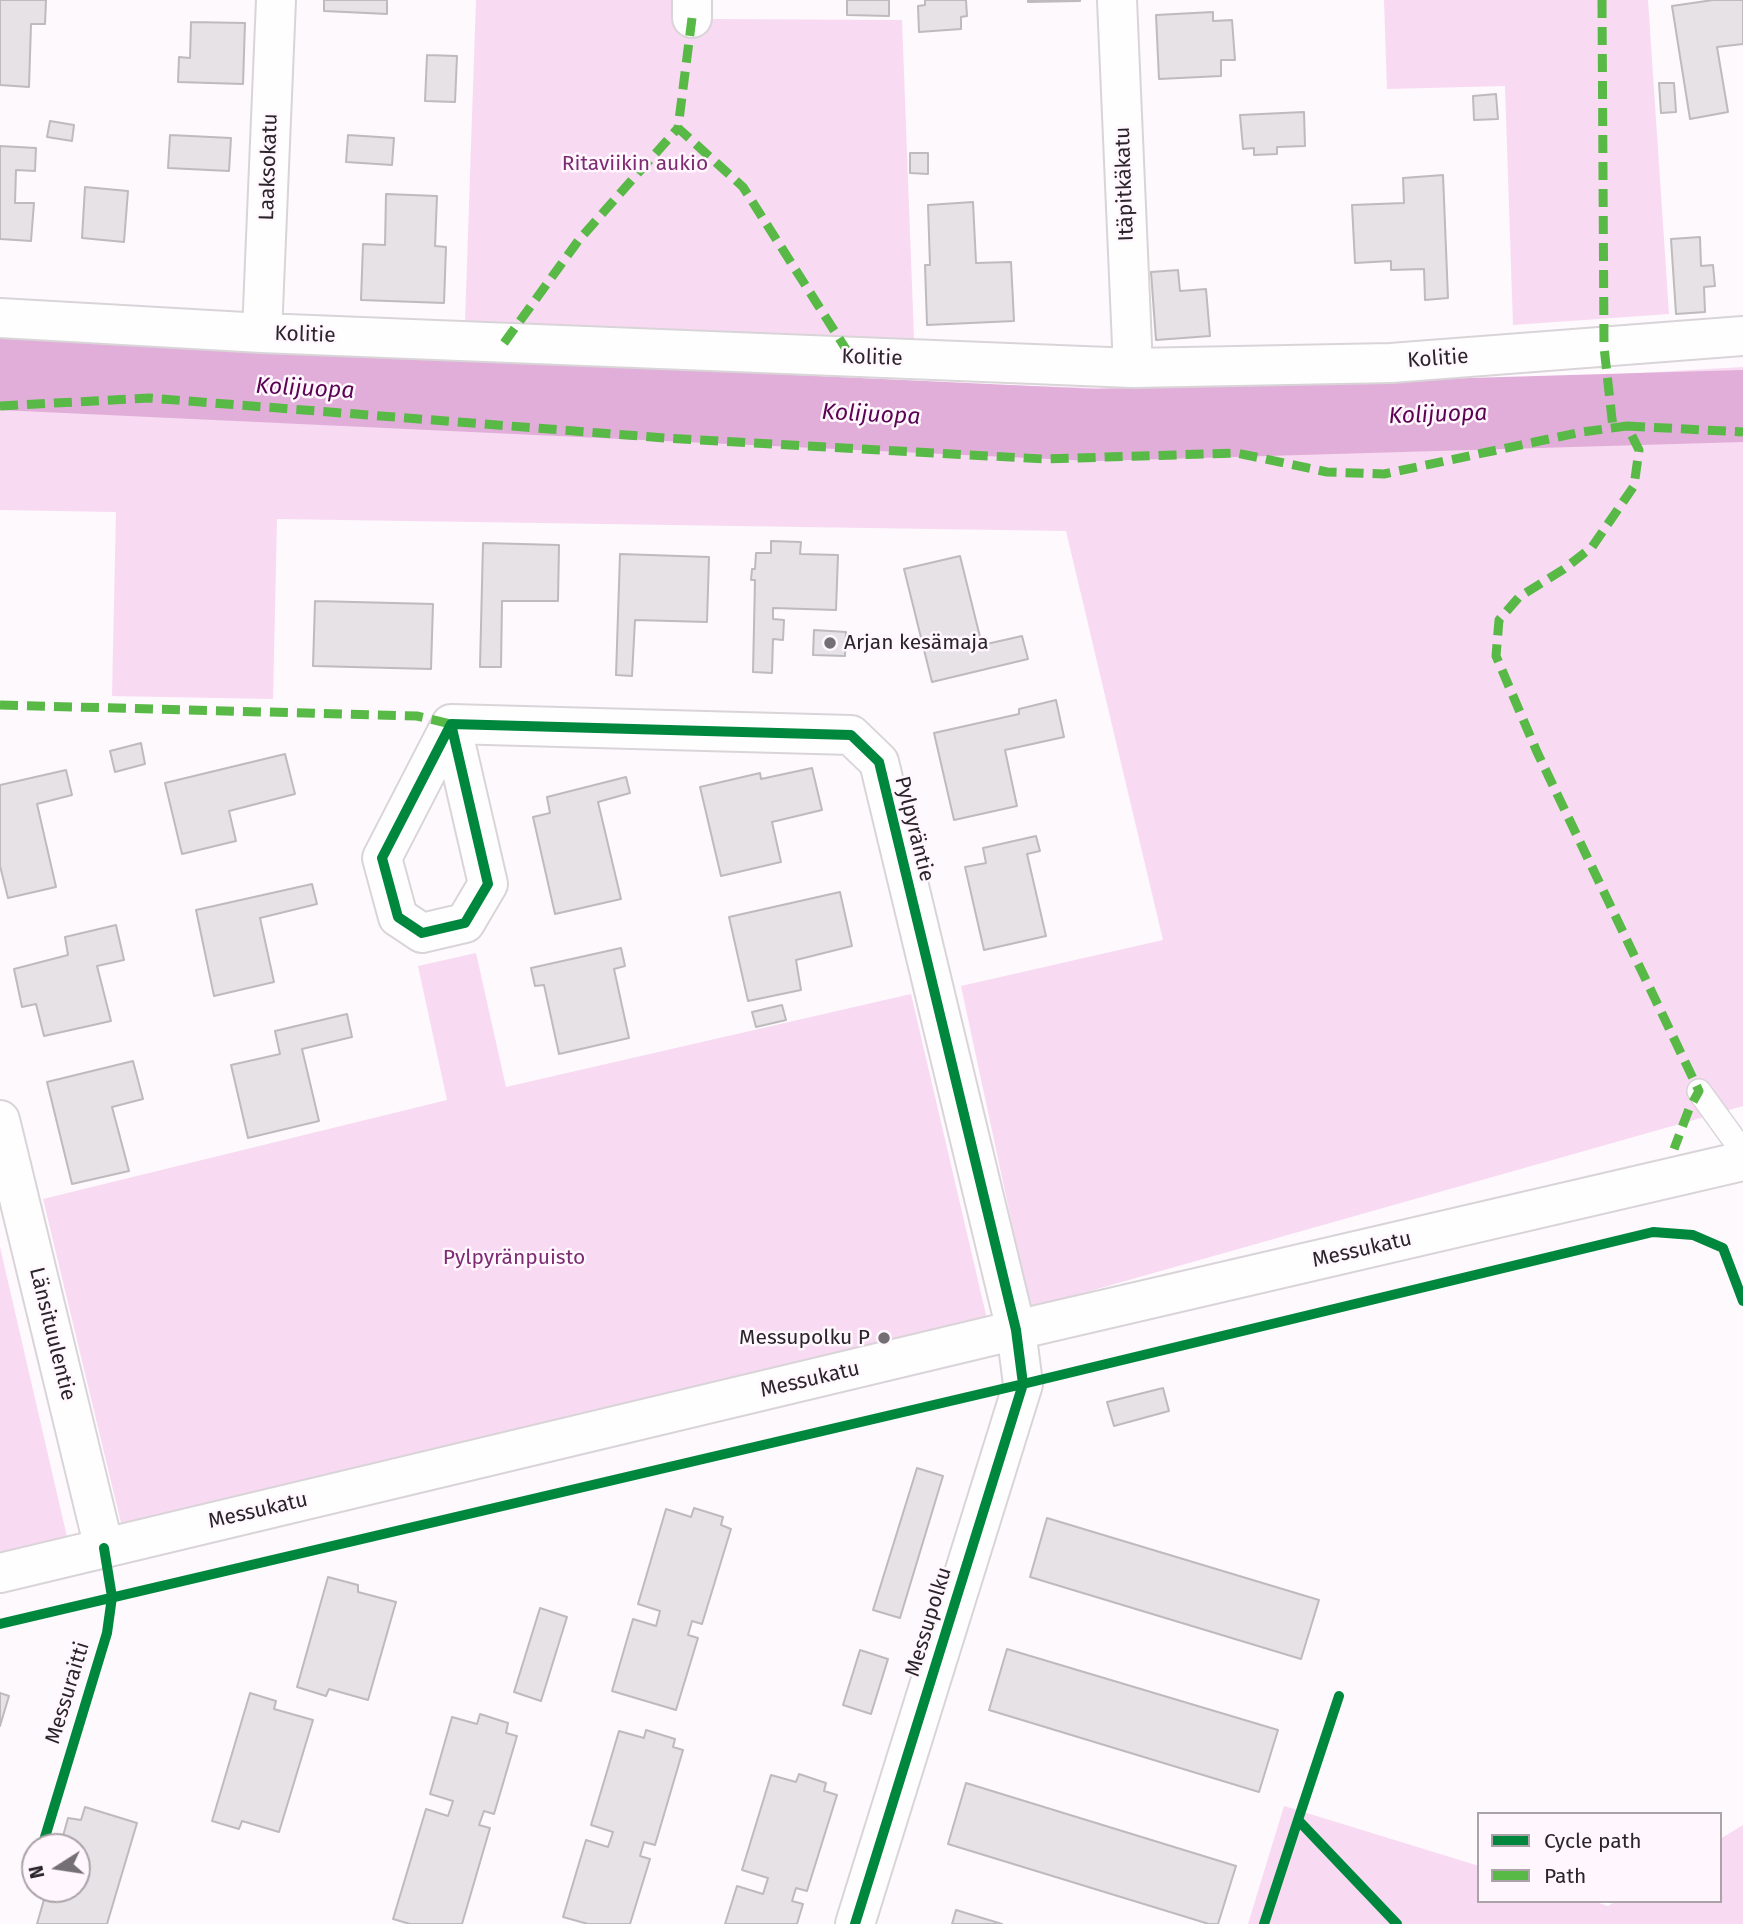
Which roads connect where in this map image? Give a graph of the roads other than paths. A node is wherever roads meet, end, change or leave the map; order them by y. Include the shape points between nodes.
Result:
1 (276, 0) edge
2 (1118, 0) edge
3 (0, 318) edge
4 (262, 334) junction
5 (1743, 336) edge
6 (1133, 368) junction
7 (452, 724) junction
8 (1699, 1091) dead end
9 (0, 1120) edge
10 (1743, 1152) edge
11 (1743, 1161) edge
12 (1016, 1330) junction
13 (104, 1548) junction
14 (0, 1573) edge
15 (855, 1924) edge

1 - 4 street, Laaksokatu
2 - 6 street, Itäpitkäkatu
3 - 4 street, Kolitie
4 - 6 street, Kolitie
5 - 6 street, Kolitie via 1391,363
7 - 7 street via 488,884 465,923 422,933 398,917 382,858
7 - 12 street, Pylpyräntie via 851,735 878,762
8 - 10 lane
9 - 13 street, Länsituulentie
11 - 12 street, Messukatu
12 - 13 street, Messukatu
12 - 15 street, Messupolku via 1023,1384
13 - 14 street, Messukatu

